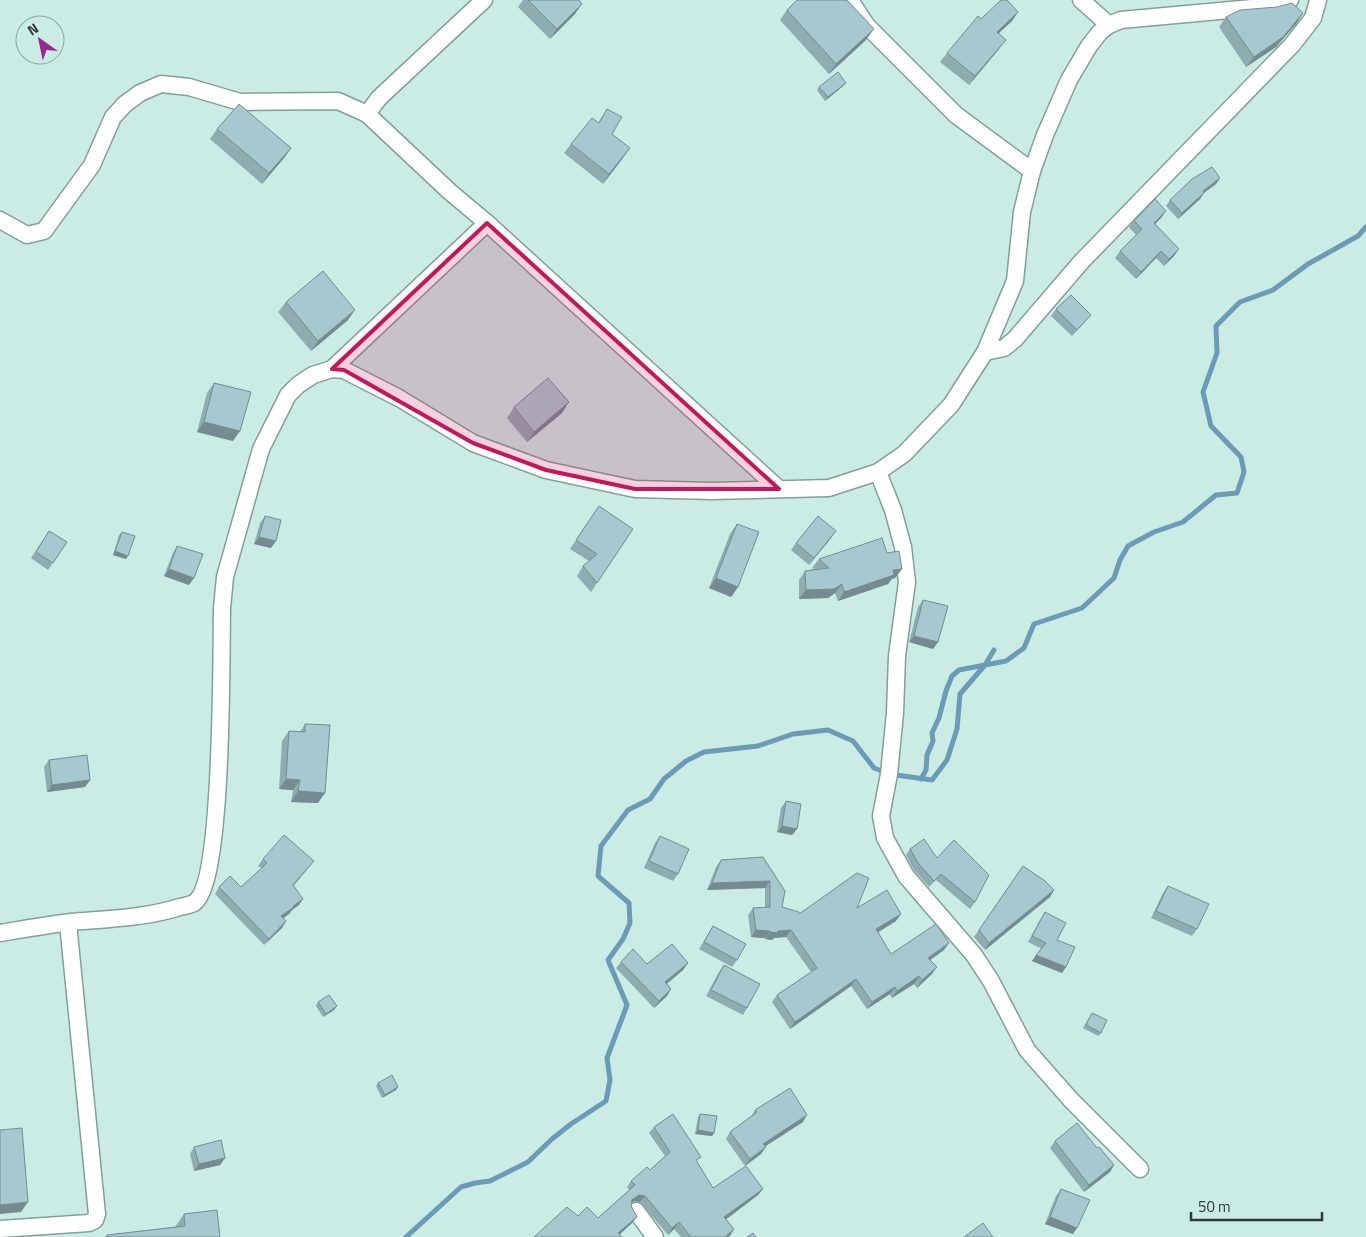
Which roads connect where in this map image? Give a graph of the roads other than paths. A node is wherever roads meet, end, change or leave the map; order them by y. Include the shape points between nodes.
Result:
1 (484, 0) edge
2 (850, 0) edge
3 (1081, 0) edge
4 (1318, 0) edge
5 (1285, 1) edge
6 (1109, 25) junction
7 (367, 114) junction
8 (1032, 171) junction
9 (0, 220) edge
10 (488, 223) junction
11 (985, 352) junction
12 (332, 368) junction
13 (878, 472) junction
14 (779, 489) junction
15 (68, 923) junction
16 (0, 933) edge
17 (1140, 1169) dead end
18 (636, 1211) edge
19 (0, 1229) edge
20 (655, 1237) edge

1 - 7 street via 379,98
2 - 8 street via 867,26 956,115
3 - 6 street
4 - 11 street via 1313,18 1292,45 1082,261 1015,339 1004,348
5 - 6 street via 1263,7 1122,20
6 - 8 street via 1089,46 1069,80
7 - 9 street via 338,101 240,102 189,87 161,84 140,92 113,117 92,165 44,231 27,235
7 - 10 street
8 - 11 street via 1022,212 1015,281
10 - 12 street
10 - 14 street
11 - 13 street via 951,405 904,454
12 - 14 street via 344,370 399,398 474,443 546,470 635,489
12 - 15 street via 298,385 288,395 274,420 261,449 225,577 217,807 202,893 195,902 174,909
13 - 14 street via 829,488
13 - 17 street via 903,547 907,582 897,656 889,774 881,816 885,838 906,876 974,955 1027,1050 1071,1100
15 - 16 street
15 - 19 street via 97,1214 90,1223
18 - 20 street

